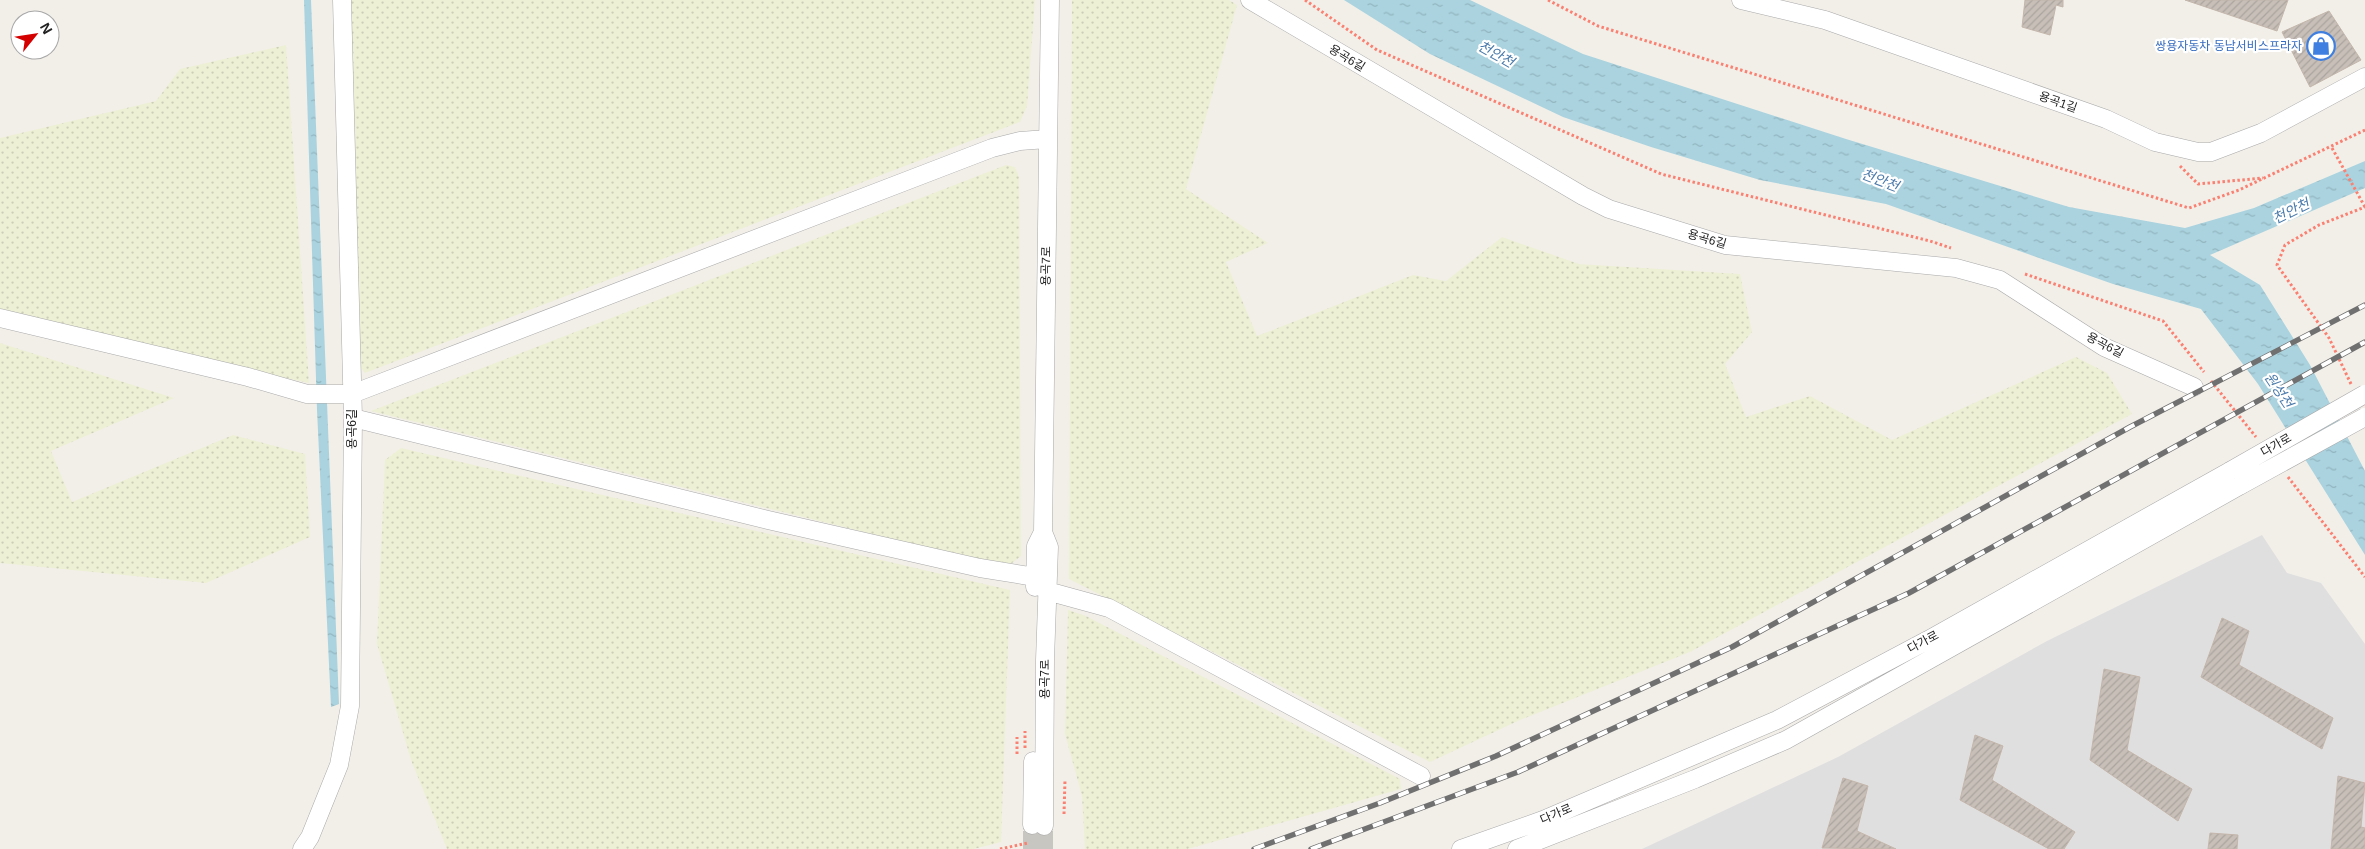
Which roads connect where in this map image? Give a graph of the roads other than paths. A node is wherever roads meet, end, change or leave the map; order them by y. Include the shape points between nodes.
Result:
1 (342, 0) edge
2 (1050, 0) edge
3 (1250, 0) edge
4 (1741, 0) edge
5 (2365, 77) edge
6 (1047, 139) junction
7 (0, 318) edge
8 (2194, 387) dead end
9 (346, 393) junction
10 (2360, 393) edge
11 (2365, 417) edge
12 (353, 418) junction
13 (1043, 532) junction
14 (1035, 577) junction
15 (1047, 591) junction
16 (1421, 776) dead end
17 (302, 849) edge
18 (1460, 849) edge
19 (1517, 849) edge

1 - 9 street, 용곡6길
2 - 6 street, 용곡7로
3 - 8 street, 용곡6길 via 1610,209 1725,245 1956,268 2000,280 2104,347
4 - 5 street, 용곡1길 via 1825,20 2106,119 2155,142 2198,152 2211,152 2261,133
6 - 9 street via 992,148
6 - 13 street, 용곡7로
7 - 9 street via 307,394
9 - 12 street, 용곡6길
10 - 18 street, 다가로, bridge via 2230,471 1928,640 1777,720 1543,820
11 - 19 street, 다가로, bridge via 1786,740
12 - 14 street via 778,522 980,568
12 - 17 street, 용곡6길 via 350,706 339,765
13 - 14 street, 용곡7로 via 1036,546
13 - 15 street, 용곡7로 via 1049,547
14 - 15 street, 용곡7로 via 1038,825
15 - 16 street via 1109,608

